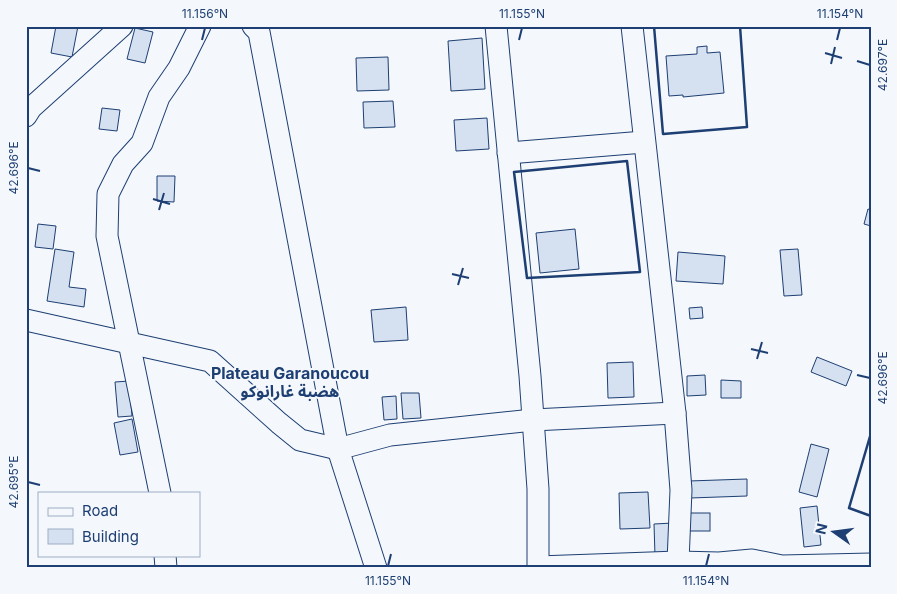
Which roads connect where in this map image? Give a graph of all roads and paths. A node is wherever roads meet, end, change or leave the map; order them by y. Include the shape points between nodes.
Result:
1 (122, 26) edge
2 (200, 26) edge
3 (253, 26) edge
4 (496, 26) edge
5 (632, 26) edge
6 (26, 116) edge
7 (644, 142) junction
8 (508, 153) junction
9 (26, 320) edge
10 (130, 343) junction
11 (675, 413) junction
12 (533, 420) junction
13 (338, 449) junction
14 (160, 492) edge
15 (678, 562) junction
16 (871, 564) edge
17 (538, 567) edge
18 (376, 568) edge

1 - 6 street
2 - 10 street via 179,68 159,97 142,143 123,164 108,194 108,236
3 - 13 street via 259,32
4 - 8 street
5 - 7 street
7 - 8 street
7 - 11 street
8 - 12 street
9 - 10 street
10 - 13 street via 210,361 300,440
10 - 14 street
11 - 12 street
11 - 15 street via 681,490
12 - 13 street via 390,435
12 - 17 street via 538,488
13 - 18 street
15 - 16 street via 752,560 782,566
15 - 17 street

